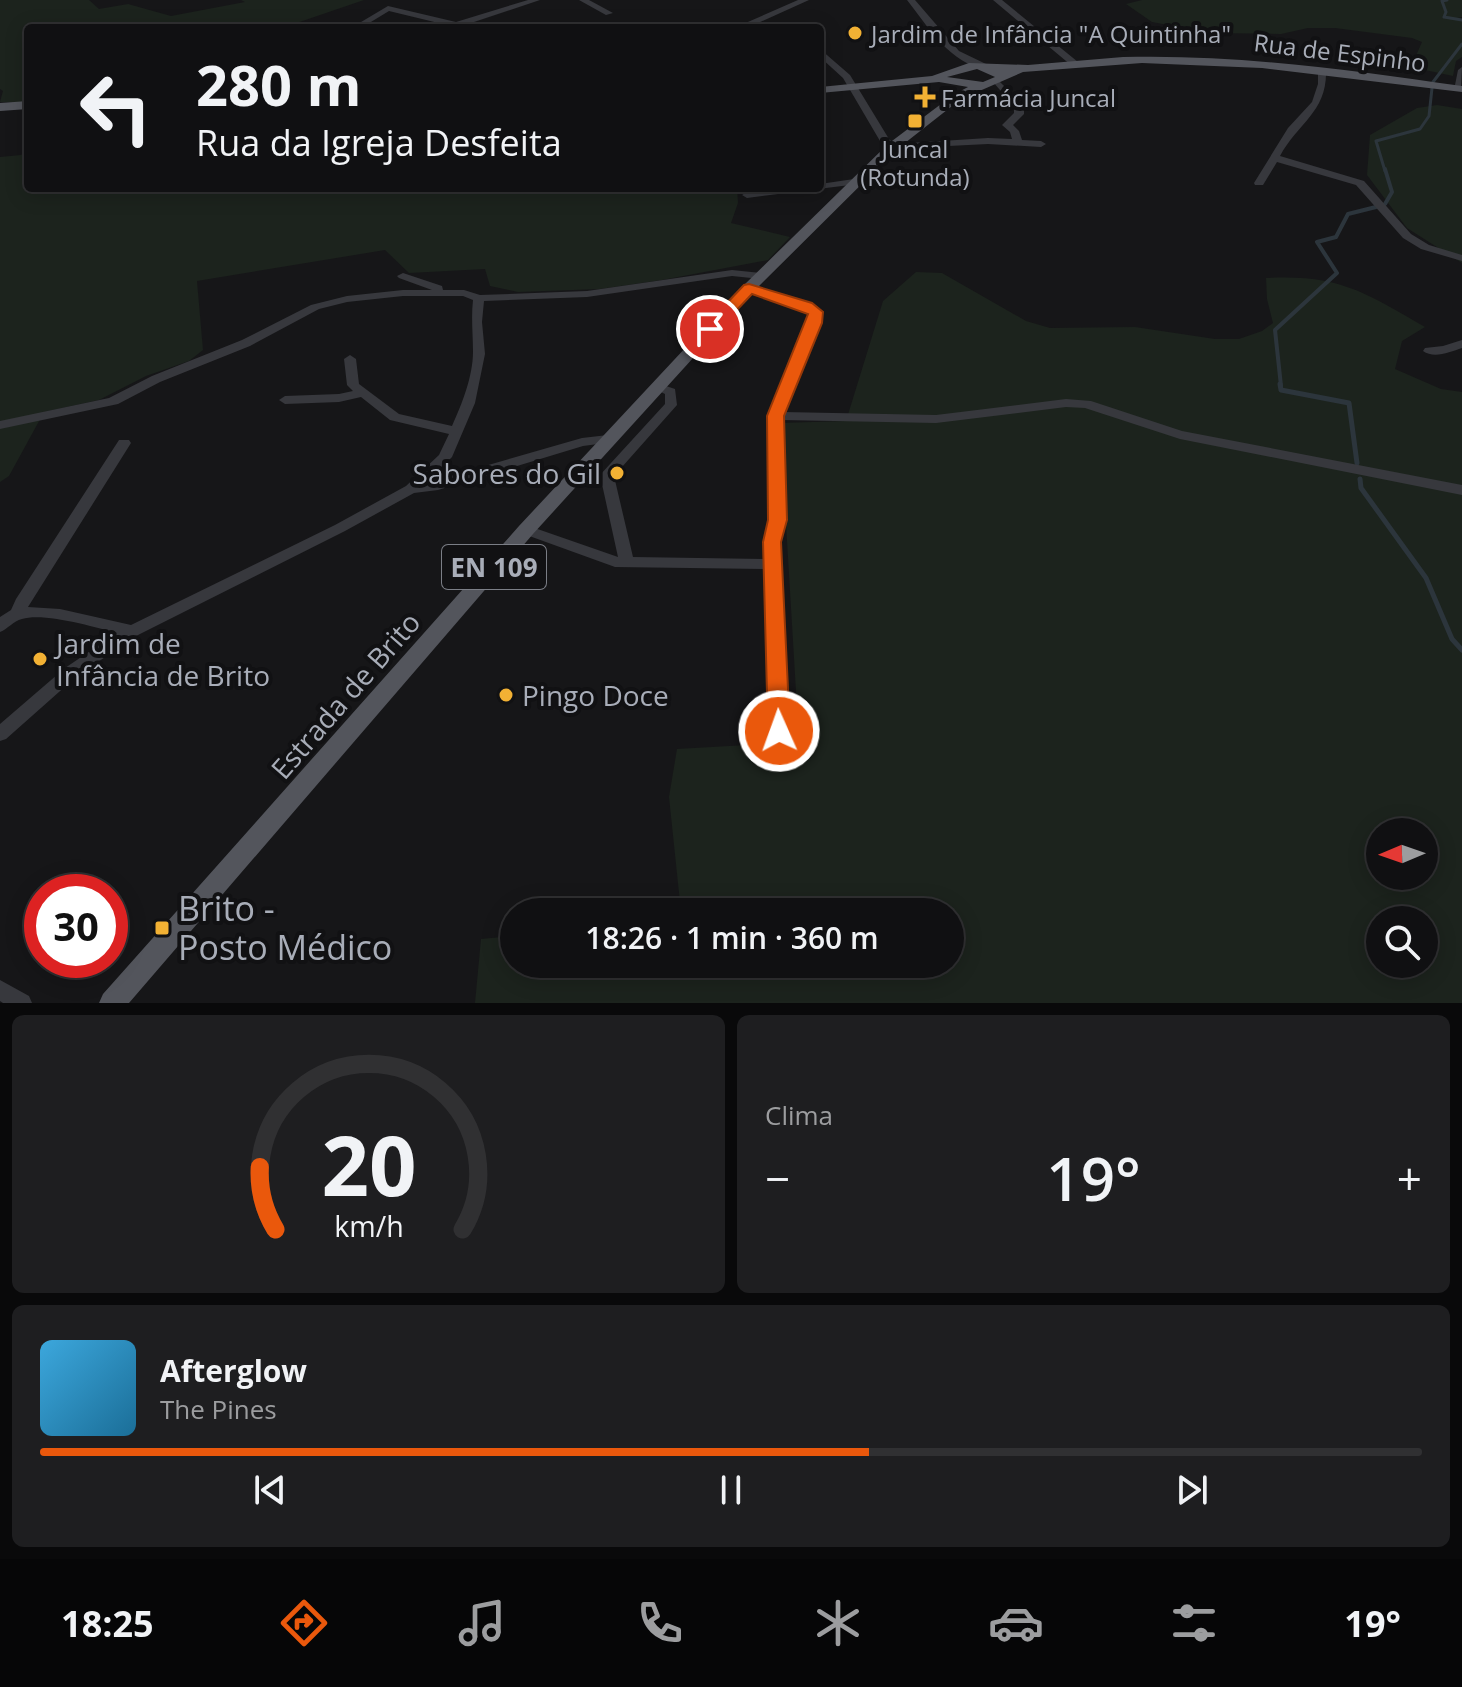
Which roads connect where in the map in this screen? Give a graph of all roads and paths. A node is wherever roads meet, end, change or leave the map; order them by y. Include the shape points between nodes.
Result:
1 (536, 0) edge
2 (583, 0) edge
3 (805, 0) edge
4 (911, 0) edge
5 (997, 0) edge
6 (609, 13) dead end
7 (459, 23) joint
8 (362, 24) edge
9 (753, 24) edge
10 (956, 53) junction
11 (824, 55) edge
12 (834, 64) junction
13 (1075, 64) junction
14 (824, 65) edge
15 (987, 67) junction
16 (1022, 70) junction
17 (1462, 70) edge
18 (1322, 71) junction
19 (959, 79) junction
20 (990, 83) junction
21 (854, 86) junction
22 (1459, 88) edge
23 (824, 90) edge
24 (24, 105) edge
25 (0, 107) edge
26 (1018, 144) junction
27 (1041, 144) dead end
28 (892, 147) junction
29 (1275, 158) junction
30 (854, 182) junction
31 (1259, 183) dead end
32 (824, 186) edge
33 (775, 192) edge
34 (747, 195) dead end
35 (1462, 258) edge
36 (403, 276) dead end
37 (755, 282) junction
38 (445, 292) junction
39 (479, 298) junction
40 (1462, 344) edge
41 (1429, 351) dead end
42 (350, 359) dead end
43 (657, 387) junction
44 (361, 393) junction
45 (285, 400) dead end
46 (775, 416) junction
47 (0, 425) edge
48 (455, 431) junction
49 (608, 439) junction
50 (124, 443) dead end
51 (411, 489) junction
52 (1462, 490) edge
53 (526, 530) junction
54 (627, 563) junction
55 (773, 564) junction
56 (18, 614) junction
57 (0, 626) edge
58 (132, 631) junction
59 (779, 731) dead end
60 (0, 734) edge
61 (0, 990) edge
62 (22, 1003) edge
63 (112, 1003) edge

1 - 7 street
2 - 6 street
3 - 9 street
4 - 10 street
5 - 13 street
7 - 8 street via 388,8
10 - 15 street
10 - 19 street
11 - 12 street
12 - 14 street
12 - 21 street
13 - 16 main road, Rua de Espinho / EN 109
13 - 18 main road, Rua de Espinho / EN 109 via 1177,60
15 - 16 main road, Rua de Espinho / EN 109
15 - 19 main road, EN 109
15 - 20 main road
16 - 20 main road, Rua de Espinho / EN 109
17 - 22 street
18 - 22 main road, Rua de Espinho / EN 109
18 - 29 street via 1321,95 1313,110 1285,138
19 - 20 main road, Estrada de Brito / EN 109
19 - 21 main road
19 - 28 main road, Estrada de Brito / EN 109
20 - 26 street via 1019,106 1019,114 1007,125
21 - 23 main road
21 - 28 street
24 - 25 main road
26 - 27 street
26 - 28 street via 969,141
28 - 30 main road, Estrada de Brito / EN 109
29 - 31 street
29 - 35 street via 1360,183 1407,236
30 - 32 street
30 - 37 main road, Estrada de Brito / EN 109
33 - 34 street
36 - 38 street
37 - 39 street via 732,273 587,294
37 - 43 main road, Estrada de Brito / EN 109
37 - 46 street via 815,312
38 - 39 street
38 - 47 street via 347,299 315,307 113,401
39 - 48 street via 479,354 469,403
40 - 41 street
42 - 44 street via 353,385
43 - 49 main road, Estrada de Brito / EN 109
43 - 54 street via 671,392 671,405 607,475
44 - 45 street
44 - 48 street via 395,417
46 - 52 street via 936,419 1086,404 1180,435
46 - 55 street
48 - 51 street via 445,457
49 - 51 street
49 - 53 main road, Estrada de Brito / EN 109
50 - 56 street
51 - 58 street
53 - 54 street
53 - 63 main road, Estrada de Brito / EN 109
54 - 55 street
55 - 59 street
56 - 57 street
56 - 58 street
58 - 60 street via 71,672
61 - 62 street

